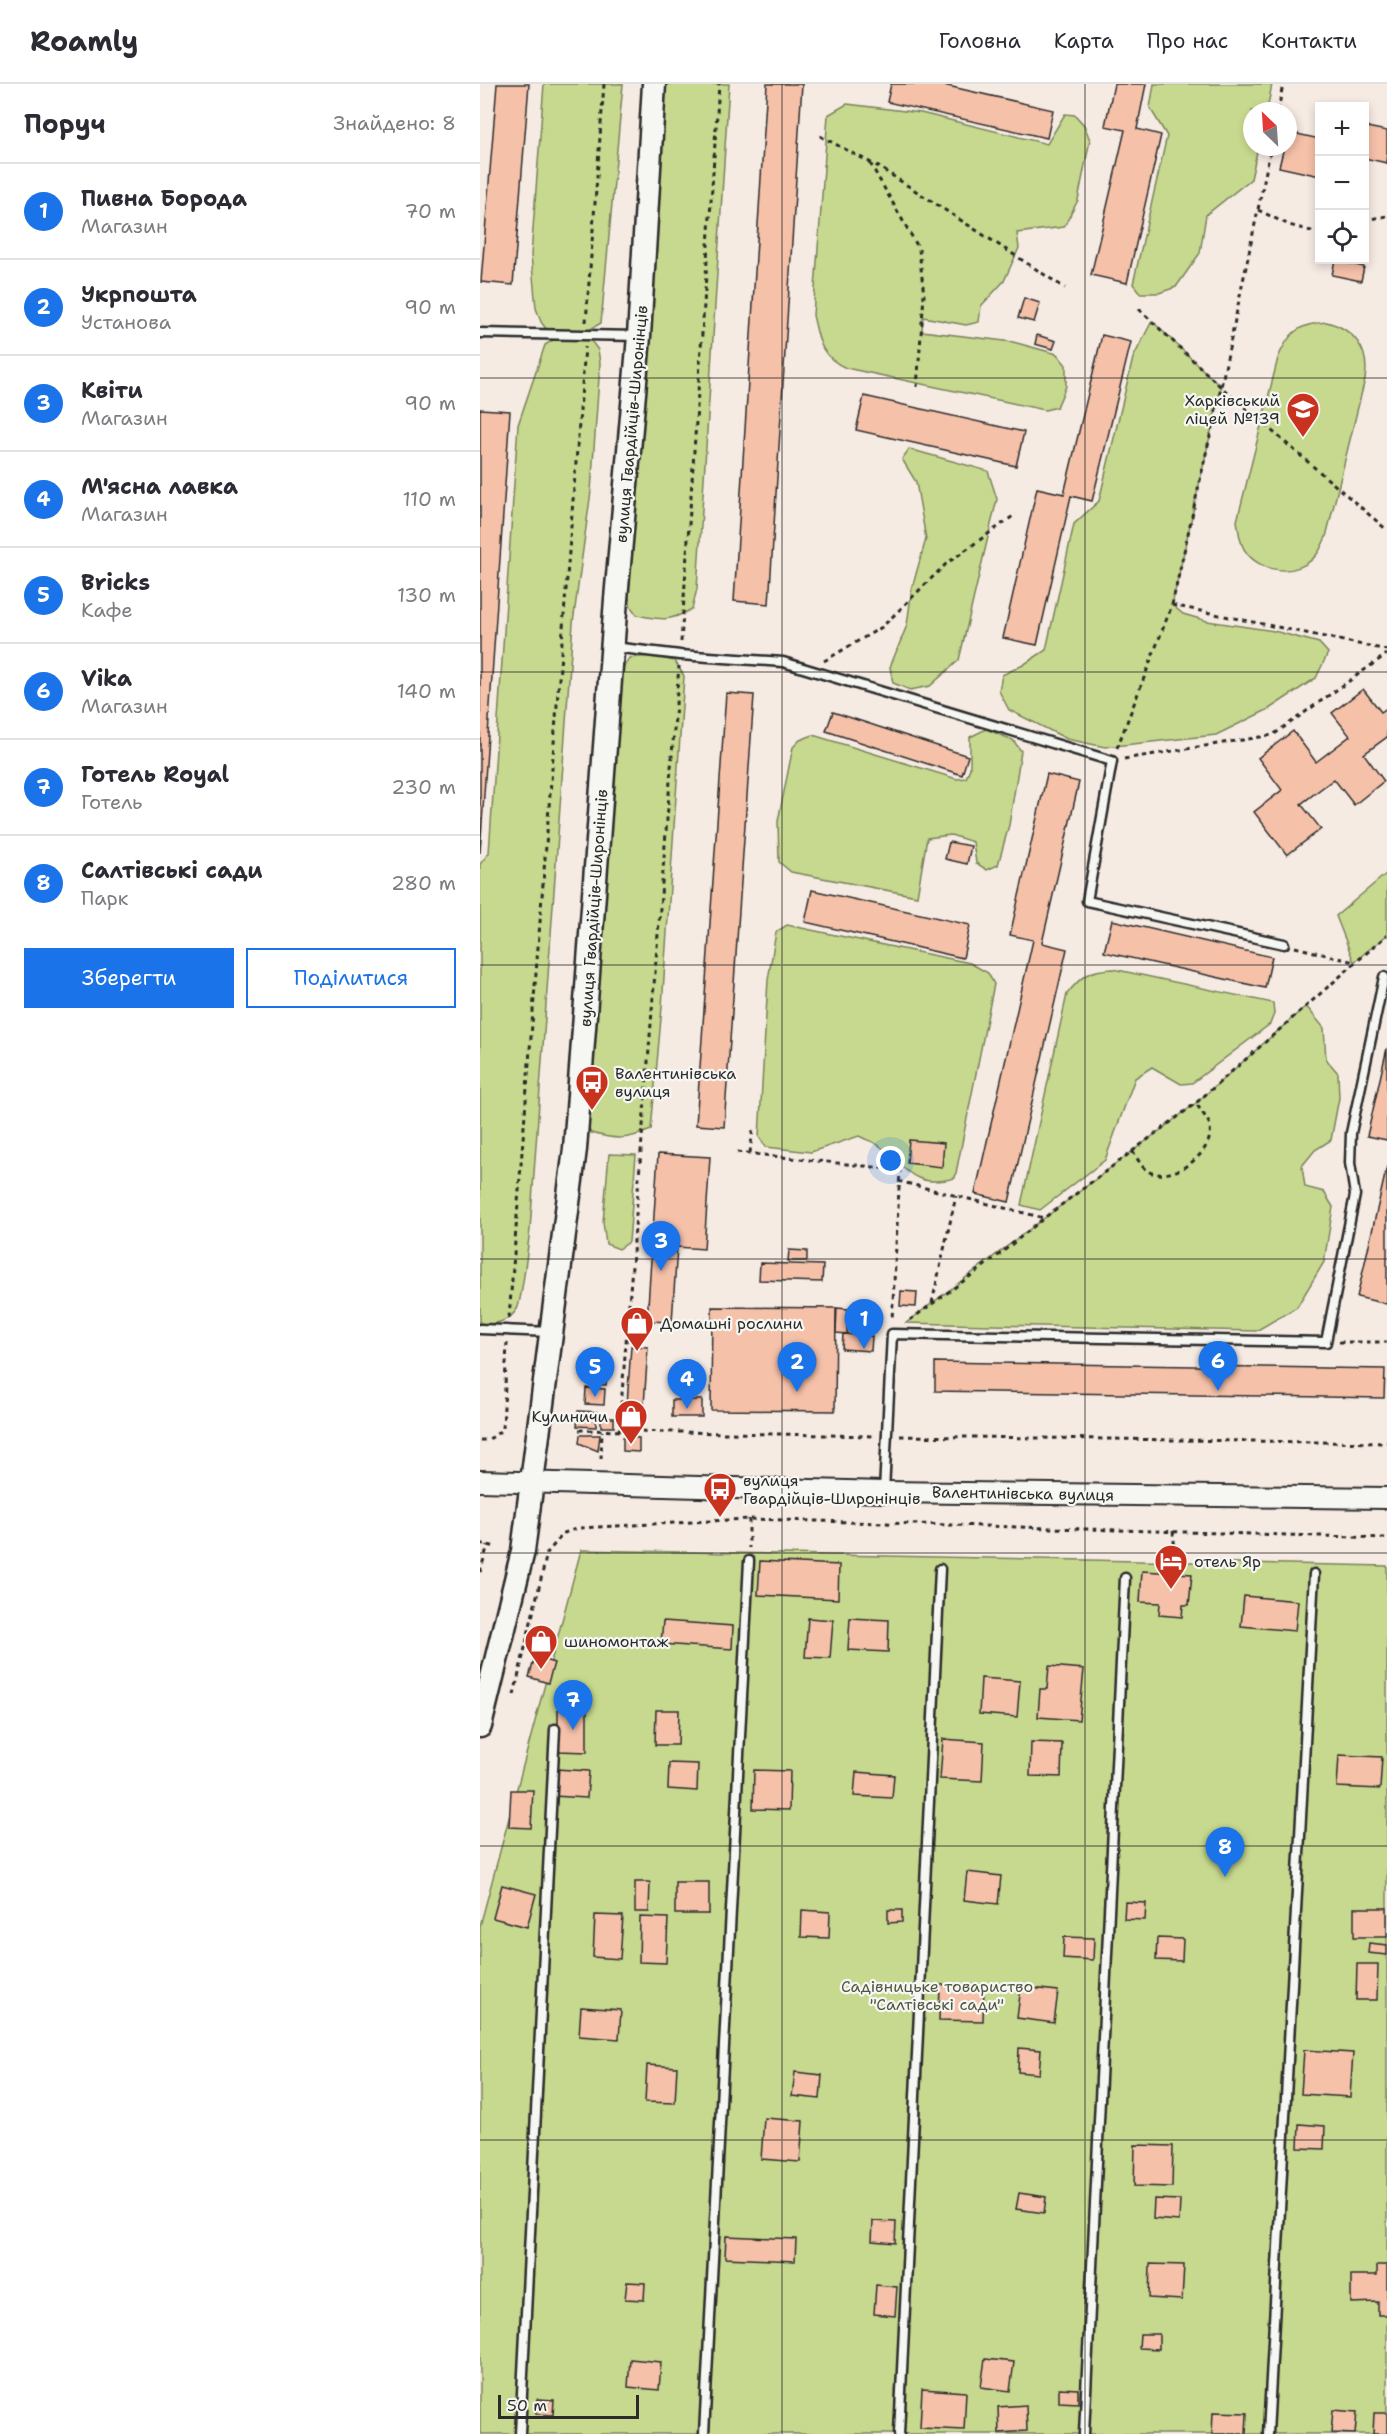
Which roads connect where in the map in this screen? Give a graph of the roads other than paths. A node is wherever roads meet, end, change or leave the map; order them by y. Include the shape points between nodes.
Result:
1 (654, 84) edge
2 (480, 333) edge
3 (639, 336) junction
4 (613, 647) junction
5 (1284, 944) road end
6 (1384, 977) dead end
7 (480, 1329) edge
8 (551, 1332) junction
9 (480, 1481) edge
10 (533, 1482) junction
11 (884, 1492) junction
12 (1387, 1498) edge
13 (749, 1561) road end
14 (939, 1569) dead end
15 (1314, 1574) dead end
16 (1125, 1578) dead end
17 (480, 1726) edge
18 (555, 1729) dead end
19 (520, 2434) edge
20 (704, 2434) edge
21 (899, 2434) edge
22 (1084, 2434) edge
23 (1268, 2434) edge

1 - 3 main road, вулиця Гвардійців-Широнінців
2 - 3 lane
3 - 4 main road, вулиця Гвардійців-Широнінців
4 - 5 lane via 783,662 1112,761 1087,901
4 - 8 main road, вулиця Гвардійців-Широнінців via 575,1149
6 - 11 lane via 1351,1133 1355,1195 1326,1342 892,1334
7 - 8 lane
8 - 10 main road, вулиця Гвардійців-Широнінців
9 - 10 street, Валентинівська вулиця
10 - 11 street, Валентинівська вулиця
10 - 17 main road, вулиця Гвардійців-Широнінців via 524,1551
11 - 12 street, Валентинівська вулиця
13 - 20 lane
14 - 21 lane
15 - 23 lane
16 - 22 lane
18 - 19 lane

